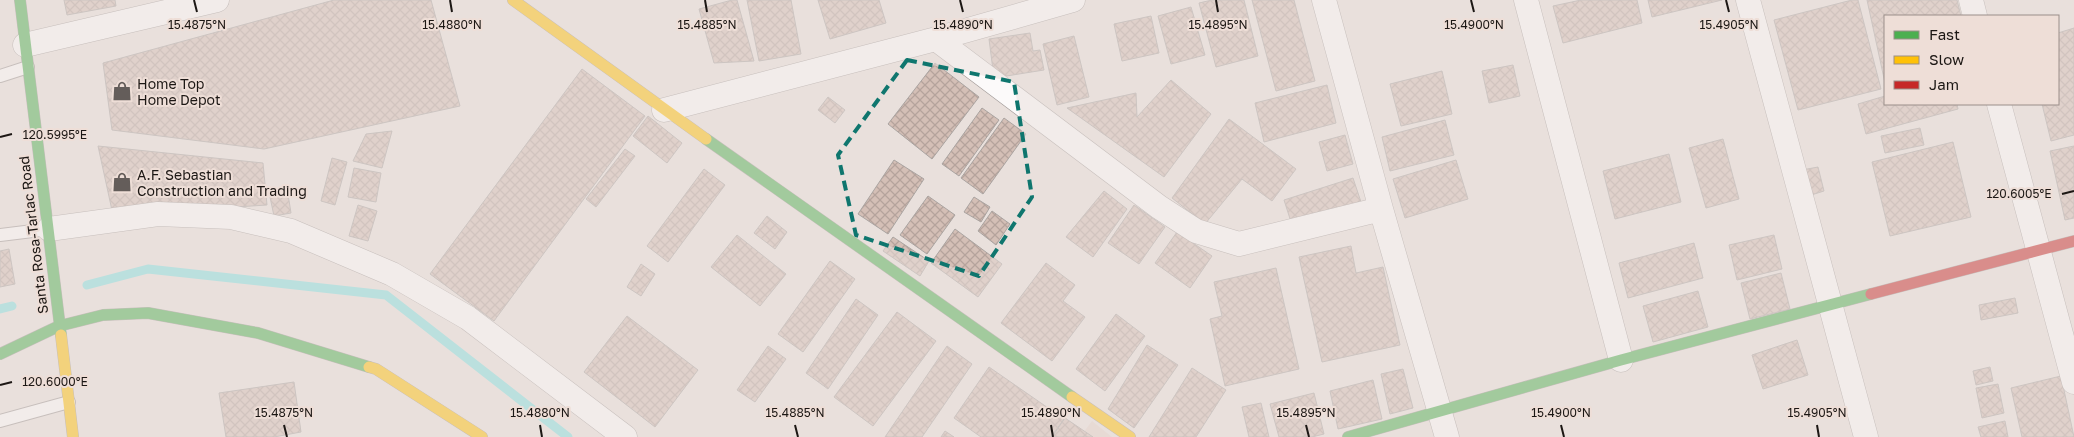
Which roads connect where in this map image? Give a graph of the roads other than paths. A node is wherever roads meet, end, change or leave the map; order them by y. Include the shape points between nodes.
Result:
1 (20, 0) edge
2 (217, 0) edge
3 (513, 0) edge
4 (1073, 0) edge
5 (1324, 0) edge
6 (1526, 0) edge
7 (1748, 0) edge
8 (1971, 0) edge
9 (1975, 15) edge
10 (936, 39) junction
11 (27, 56) junction
12 (0, 76) edge
13 (1999, 105) edge
14 (664, 110) junction
15 (1381, 209) junction
16 (49, 229) junction
17 (0, 235) edge
18 (2074, 241) edge
19 (2039, 251) junction
20 (1832, 305) junction
21 (59, 326) junction
22 (0, 354) edge
23 (1620, 360) junction
24 (2074, 382) edge
25 (69, 402) junction
26 (1440, 411) junction
27 (0, 421) edge
28 (73, 437) edge
29 (482, 437) edge
30 (625, 437) edge
31 (1130, 437) edge
32 (1348, 437) edge
33 (1447, 437) edge
34 (1866, 437) edge

1 - 11 main road, Santa Rosa-Tarlac Road
2 - 11 street
3 - 14 main road
4 - 10 street
5 - 15 street
6 - 23 street
7 - 20 street
8 - 9 street
10 - 14 street
10 - 15 street via 1158,207 1196,232 1239,244
11 - 12 lane
11 - 16 main road, Santa Rosa-Tarlac Road
13 - 19 street
14 - 31 main road
15 - 26 street
16 - 17 lane
16 - 21 main road, Santa Rosa-Tarlac Road
16 - 30 street via 158,214 230,217 291,231 392,274 468,318
18 - 19 main road
19 - 20 main road
19 - 24 street
20 - 23 main road
20 - 34 street
21 - 22 main road
21 - 25 main road, Santa Rosa-Tarlac Road
21 - 29 main road via 103,315 148,314 258,333 376,369
23 - 26 main road
25 - 27 lane
25 - 28 main road, Santa Rosa-Tarlac Road
26 - 32 main road
26 - 33 street

